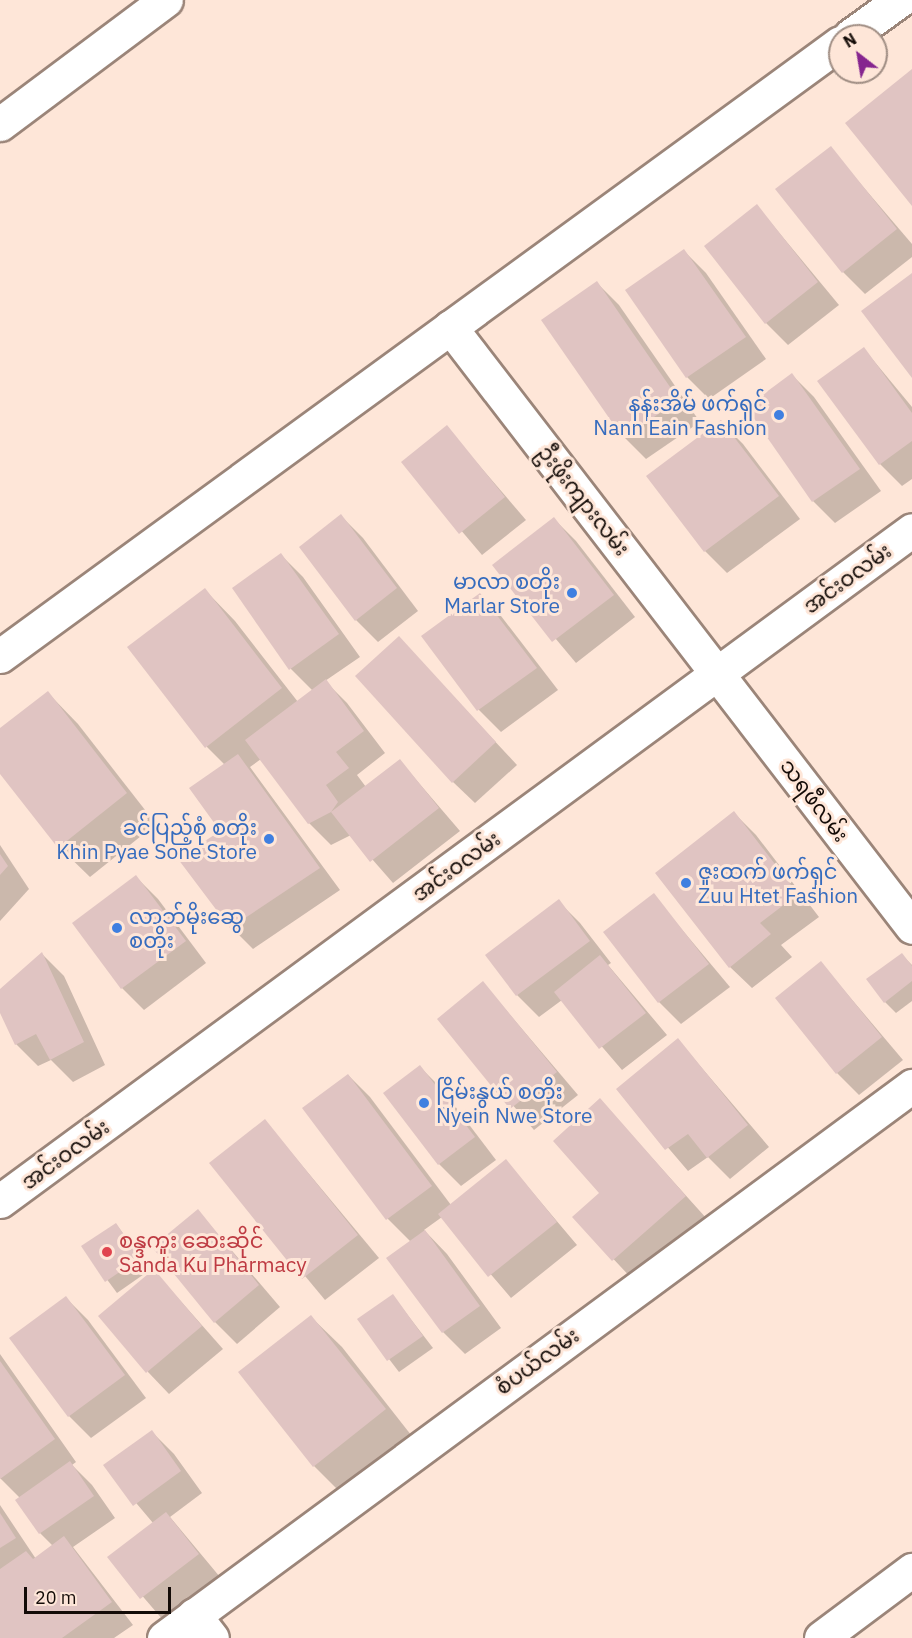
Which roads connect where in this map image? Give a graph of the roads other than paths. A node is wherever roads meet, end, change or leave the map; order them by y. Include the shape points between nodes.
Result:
1 (166, 0) edge
2 (900, 0) edge
3 (867, 24) edge
4 (828, 53) edge
5 (0, 124) edge
6 (450, 327) junction
7 (912, 530) edge
8 (0, 656) edge
9 (718, 673) junction
10 (912, 927) edge
11 (912, 1086) edge
12 (0, 1201) edge
13 (912, 1570) edge
14 (203, 1627) edge
15 (165, 1638) edge
16 (821, 1638) edge

1 - 5 street
2 - 3 street
4 - 6 street
6 - 8 street
6 - 9 street, ဦးဖိုးကျားလမ်း
7 - 9 street, အင်းဝလမ်း
9 - 10 street, သရဖီလမ်း
9 - 12 street, အင်းဝလမ်း
11 - 14 street, စံပယ်လမ်း
13 - 16 street
14 - 15 street, စံပယ်လမ်း

